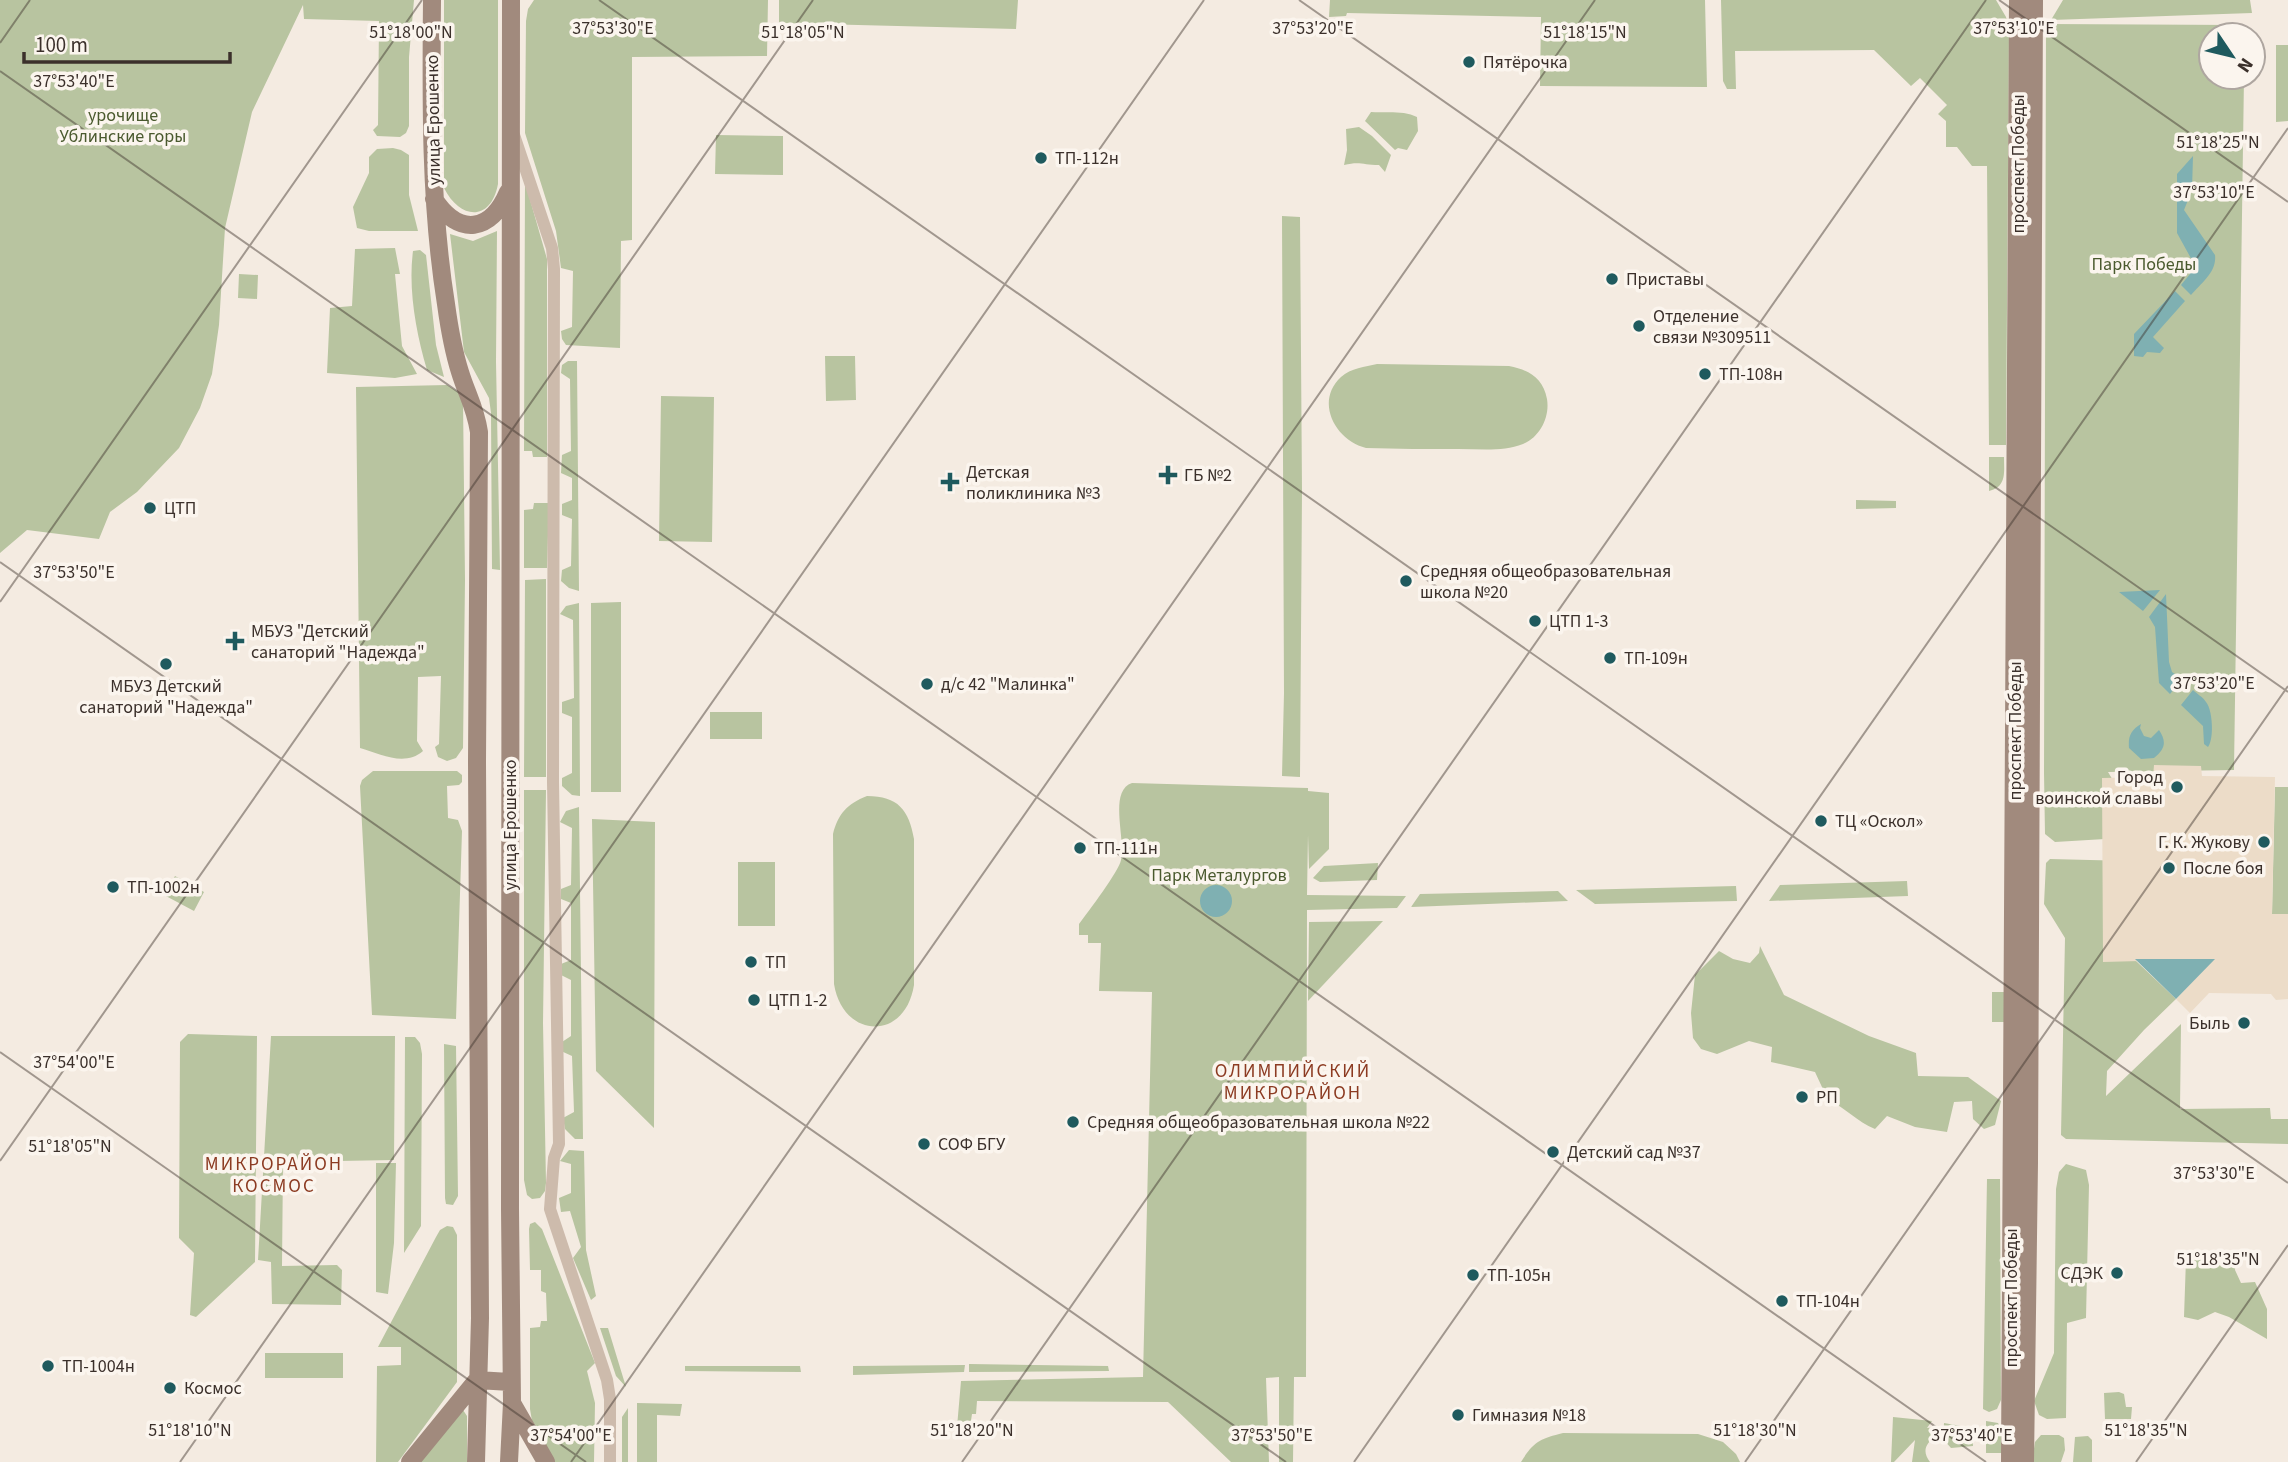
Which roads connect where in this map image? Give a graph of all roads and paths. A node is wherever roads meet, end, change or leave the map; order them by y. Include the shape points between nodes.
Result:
1 (432, 0) edge
2 (511, 0) edge
3 (522, 0) edge
4 (2018, 0) edge
5 (2034, 0) edge
6 (511, 26) junction
7 (509, 123) junction
8 (510, 189) junction
9 (435, 199) junction
10 (477, 1380) junction
11 (511, 1382) junction
12 (512, 1403) junction
13 (410, 1462) edge
14 (476, 1462) edge
15 (509, 1462) edge
16 (546, 1462) edge
17 (610, 1462) edge
18 (2010, 1462) edge
19 (2025, 1462) edge

1 - 9 main road, улица Ерошенко
2 - 6 main road, улица Ерошенко
3 - 6 main road
4 - 18 main road, проспект Победы
5 - 19 main road, проспект Победы
6 - 7 main road, улица Ерошенко
7 - 8 main road, улица Ерошенко
7 - 17 street, улица Ерошенко via 552,248 554,269 553,782 559,1144 550,1209 607,1380
8 - 9 main road, улица Ерошенко via 492,218 477,225 452,219
8 - 11 main road, улица Ерошенко
9 - 10 main road, улица Ерошенко via 455,354 476,409 479,432
10 - 11 main road
10 - 13 main road
10 - 14 main road, улица Ерошенко
11 - 12 main road, улица Ерошенко
12 - 15 main road, улица Ерошенко
12 - 16 main road

